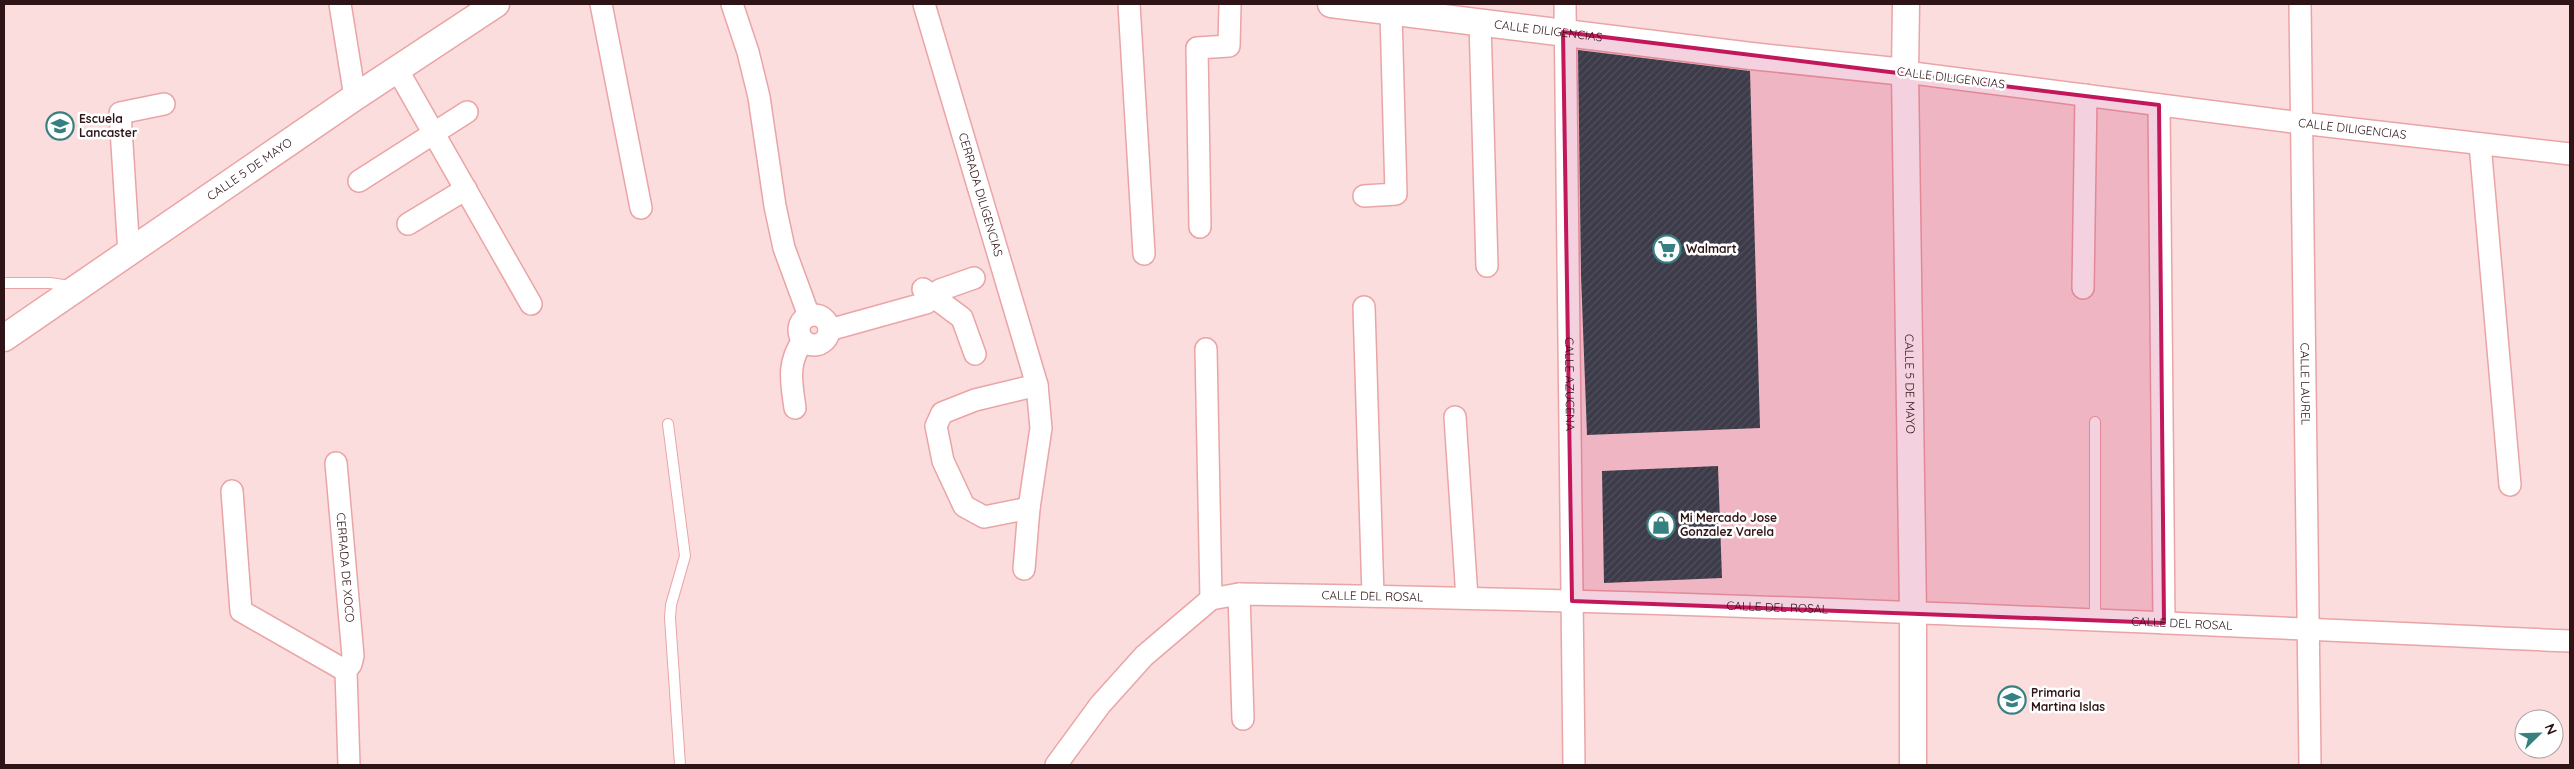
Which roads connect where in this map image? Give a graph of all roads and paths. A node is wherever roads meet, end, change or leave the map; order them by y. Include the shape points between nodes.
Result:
1 (340, 4) edge
2 (496, 4) edge
3 (600, 4) edge
4 (732, 4) edge
5 (924, 4) edge
6 (1129, 4) edge
7 (1230, 4) edge
8 (1331, 4) edge
9 (1564, 4) edge
10 (1906, 4) edge
11 (2300, 4) edge
12 (1391, 13) junction
13 (1480, 22) junction
14 (1563, 32) junction
15 (398, 69) junction
16 (1905, 72) junction
17 (2086, 95) junction
18 (355, 97) junction
19 (164, 104) dead end
20 (2159, 105) junction
21 (467, 112) dead end
22 (2301, 123) junction
23 (433, 132) junction
24 (2480, 144) junction
25 (2570, 154) edge
26 (359, 181) dead end
27 (466, 189) junction
28 (1364, 196) dead end
29 (642, 208) dead end
30 (408, 224) dead end
31 (1200, 227) dead end
32 (129, 254) junction
33 (1144, 254) dead end
34 (1487, 266) dead end
35 (974, 278) dead end
36 (4, 283) edge
37 (79, 288) junction
38 (2084, 288) dead end
39 (932, 292) junction
40 (532, 304) dead end
41 (1364, 307) dead end
42 (821, 322) junction
43 (4, 338) edge
44 (1206, 349) dead end
45 (975, 354) dead end
46 (1037, 385) junction
47 (795, 408) dead end
48 (1455, 417) dead end
49 (2095, 422) dead end
50 (668, 424) dead end
51 (336, 463) dead end
52 (2510, 486) dead end
53 (232, 491) dead end
54 (1029, 508) junction
55 (1024, 569) dead end
56 (1239, 594) junction
57 (1374, 596) junction
58 (1467, 598) junction
59 (1212, 599) junction
60 (1572, 601) junction
61 (1913, 612) junction
62 (2095, 620) junction
63 (2164, 623) junction
64 (2310, 629) junction
65 (2570, 641) edge
66 (346, 671) junction
67 (1243, 719) dead end
68 (349, 765) edge
69 (680, 765) edge
70 (1056, 765) edge
71 (1574, 765) edge
72 (1913, 765) edge
73 (2310, 765) edge

1 - 18 street
2 - 15 street, CALLE 5 DE MAYO
3 - 29 street
4 - 42 street via 759,97 784,248
5 - 46 street, CERRADA DILIGENCIAS
6 - 33 street
7 - 31 street via 1229,46 1197,48
8 - 12 street, CALLE DILIGENCIAS
9 - 14 street, CALLE AZUCENA
10 - 16 street, CALLE 5 DE MAYO
11 - 22 street, CALLE LAUREL
12 - 13 street, CALLE DILIGENCIAS
12 - 28 street via 1396,194
13 - 14 street, CALLE DILIGENCIAS
13 - 34 street
14 - 16 street, CALLE DILIGENCIAS
14 - 60 street, CALLE AZUCENA
15 - 18 street, CALLE 5 DE MAYO
15 - 23 street
16 - 17 street, CALLE DILIGENCIAS
16 - 61 street, CALLE 5 DE MAYO
17 - 20 street, CALLE DILIGENCIAS
17 - 38 street
18 - 32 street, CALLE 5 DE MAYO
19 - 32 street via 120,113
20 - 22 street, CALLE DILIGENCIAS
20 - 63 street
21 - 23 street
22 - 24 street, CALLE DILIGENCIAS
22 - 64 street, CALLE LAUREL
23 - 26 street
23 - 27 street
24 - 25 street, CALLE DILIGENCIAS
24 - 52 street
27 - 30 street
27 - 40 street
32 - 37 street, CALLE 5 DE MAYO
35 - 39 street
36 - 37 lane
37 - 43 street, CALLE 5 DE MAYO
39 - 42 street
39 - 45 street via 962,318
41 - 57 street
42 - 47 street via 824,341 807,344 802,340 794,354 790,371
44 - 59 street
46 - 54 street, CERRADA DILIGENCIAS via 1041,428
46 - 54 street via 975,400 942,413 936,426 942,461 964,506 984,517
48 - 58 street
49 - 62 lane
50 - 69 lane via 685,556 670,618
51 - 66 street, CERRADA DE XOCO via 353,656
53 - 66 street via 241,610
54 - 55 street, CERRADA DILIGENCIAS
56 - 57 street, CALLE DEL ROSAL
56 - 59 street, CALLE DEL ROSAL
56 - 67 street
57 - 58 street, CALLE DEL ROSAL
58 - 60 street, CALLE DEL ROSAL
59 - 70 street, CALLE DEL ROSAL via 1144,656 1100,704
60 - 61 street, CALLE DEL ROSAL
60 - 71 street, CALLE AZUCENA
61 - 62 street, CALLE DEL ROSAL
61 - 72 street, CALLE 5 DE MAYO
62 - 63 street, CALLE DEL ROSAL
63 - 64 street, CALLE DEL ROSAL
64 - 65 street, CALLE DEL ROSAL
64 - 73 street, CALLE LAUREL
66 - 68 street, CERRADA DE XOCO

